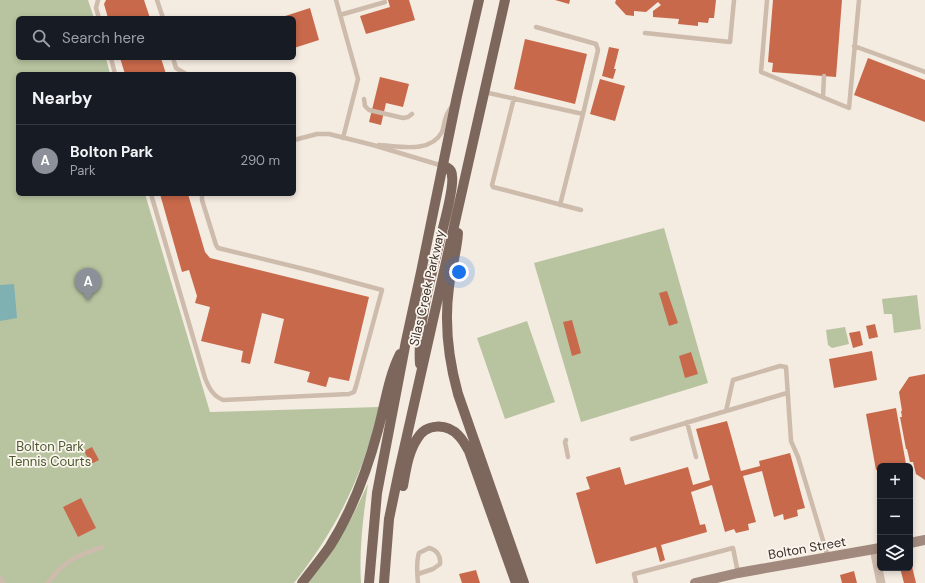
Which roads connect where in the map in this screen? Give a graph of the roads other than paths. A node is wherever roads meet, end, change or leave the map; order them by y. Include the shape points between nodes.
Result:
1 (98, 0) edge
2 (157, 0) edge
3 (336, 0) edge
4 (479, 0) edge
5 (505, 0) edge
6 (734, 0) edge
7 (767, 0) edge
8 (859, 0) edge
9 (385, 2) dead end
10 (340, 15) junction
11 (98, 16) edge
12 (162, 16) edge
13 (536, 27) dead end
14 (645, 33) dead end
15 (854, 46) junction
16 (112, 60) edge
17 (174, 60) edge
18 (114, 72) edge
19 (183, 72) edge
20 (925, 72) edge
21 (824, 76) dead end
22 (484, 92) junction
23 (457, 96) junction
24 (823, 97) junction
25 (514, 98) junction
26 (364, 99) dead end
27 (412, 114) dead end
28 (583, 114) junction
29 (343, 138) junction
30 (296, 139) edge
31 (373, 145) junction
32 (443, 166) junction
33 (152, 196) edge
34 (202, 196) edge
35 (460, 201) junction
36 (560, 205) junction
37 (581, 210) dead end
38 (406, 341) junction
39 (420, 376) junction
40 (787, 393) junction
41 (726, 411) junction
42 (687, 422) junction
43 (632, 439) dead end
44 (566, 440) dead end
45 (568, 457) dead end
46 (696, 457) dead end
47 (389, 519) junction
48 (925, 540) edge
49 (913, 542) edge
50 (102, 547) dead end
51 (877, 548) edge
52 (828, 557) junction
53 (880, 571) edge
54 (418, 574) junction
55 (0, 577) edge
56 (740, 578) edge
57 (3, 583) edge
58 (48, 583) edge
59 (302, 583) edge
60 (369, 583) edge
61 (384, 583) edge
62 (418, 583) edge
63 (516, 583) edge
64 (524, 583) edge
65 (636, 583) edge
66 (695, 583) edge
67 (881, 583) edge

1 - 11 lane via 96,8
2 - 12 lane
3 - 10 lane
4 - 23 main road, Silas Creek Parkway
5 - 22 main road, Silas Creek Parkway
6 - 14 lane via 730,42
7 - 24 lane via 761,72
8 - 15 lane
9 - 10 lane
10 - 29 lane via 358,79
13 - 28 lane via 596,44 598,50
15 - 20 lane
15 - 24 lane via 849,108
16 - 18 lane
17 - 19 lane via 176,68
21 - 24 lane
22 - 25 lane
22 - 35 main road, Silas Creek Parkway
23 - 31 lane via 446,117 442,132 432,142 414,147
23 - 32 main road, Silas Creek Parkway
25 - 28 lane
25 - 36 lane via 492,185
26 - 27 lane via 369,110 403,118
28 - 36 lane
29 - 30 lane via 317,134
29 - 31 lane
31 - 32 lane
32 - 38 main road, Silas Creek Parkway
32 - 39 main road via 448,167 452,179 421,329
33 - 34 lane via 205,378 216,397 223,400 354,392 382,290 312,270 218,248
35 - 39 main road, Silas Creek Parkway
35 - 64 main road via 457,245 447,305 448,352 458,394
36 - 37 lane
38 - 59 main road via 393,367 378,430 355,498 330,546
38 - 60 main road, Silas Creek Parkway via 377,493
39 - 47 main road, Silas Creek Parkway
40 - 41 lane
40 - 41 lane via 786,367 780,366 733,380
40 - 52 lane via 791,441
41 - 42 lane
42 - 43 lane
42 - 46 lane
44 - 45 lane
47 - 61 main road, Silas Creek Parkway
47 - 63 main road via 399,501 409,458 418,437 430,428 448,428 462,439 469,451
48 - 49 street
50 - 58 lane via 70,560
51 - 52 street, Bolton Street
52 - 56 street, Bolton Street
53 - 67 street
54 - 54 lane via 420,553 429,548 437,552 440,564
54 - 62 lane
55 - 57 lane
56 - 65 lane via 733,548 634,574
56 - 66 street, Bolton Street

